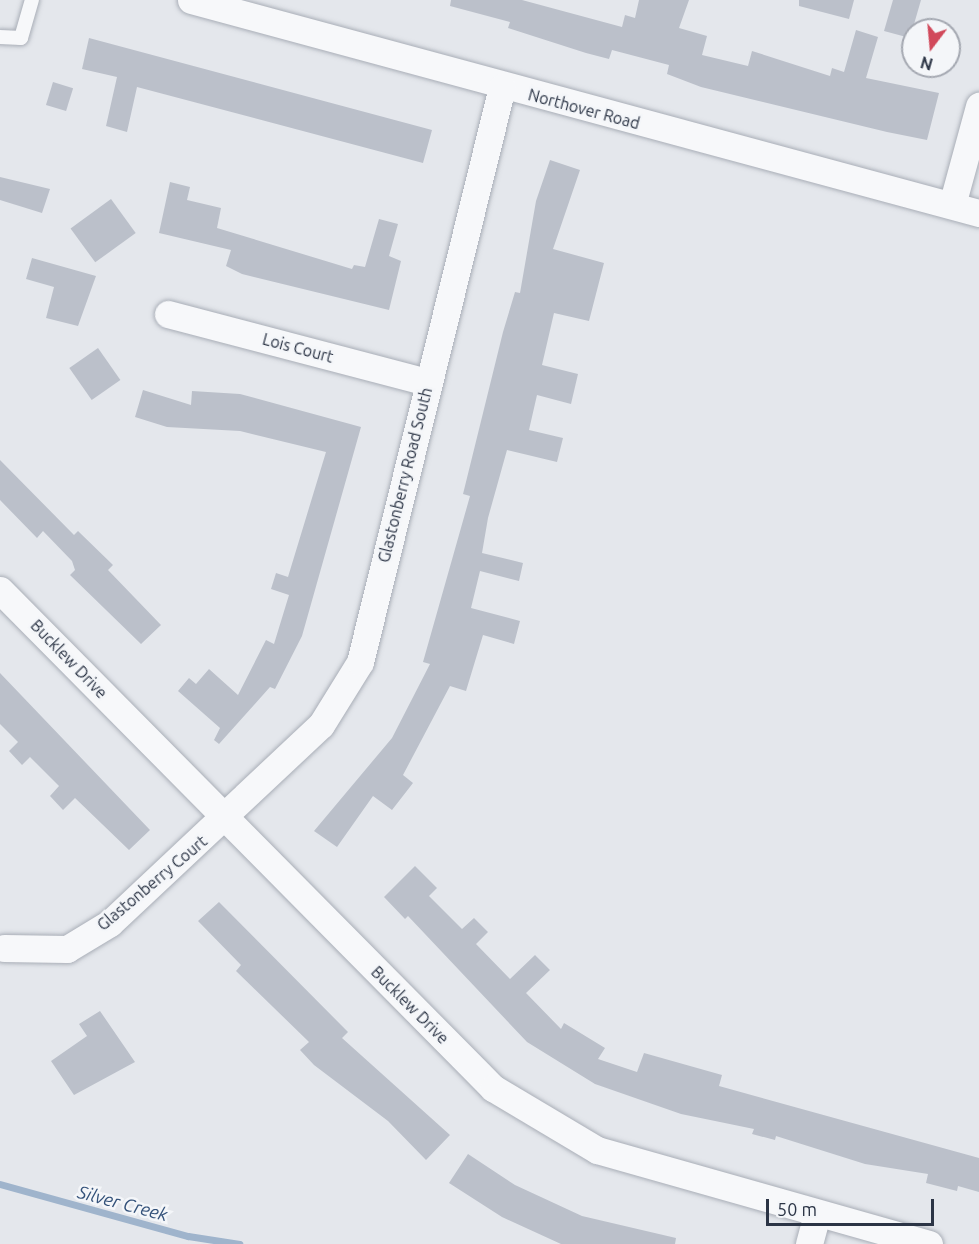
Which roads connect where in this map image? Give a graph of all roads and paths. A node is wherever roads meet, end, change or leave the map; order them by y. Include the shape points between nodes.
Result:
1 (32, 0) edge
2 (190, 0) edge
3 (0, 37) edge
4 (502, 87) junction
5 (979, 106) edge
6 (952, 205) junction
7 (979, 213) edge
8 (168, 314) dead end
9 (428, 382) junction
10 (0, 590) edge
11 (226, 820) junction
12 (4, 948) dead end
13 (817, 1214) junction
14 (809, 1244) edge
15 (929, 1244) edge

1 - 3 lane via 21,38
2 - 4 street, Northover Road
4 - 6 street, Northover Road
4 - 9 street, Glastonberry Road South
5 - 6 street
6 - 7 street, Northover Road
8 - 9 street, Lois Court
9 - 11 street, Glastonberry Road South via 360,662 321,725
10 - 11 street, Bucklew Drive
11 - 12 street, Glastonberry Court via 111,922 66,949
11 - 13 street, Bucklew Drive via 493,1088 597,1150
13 - 14 street
13 - 15 street, Bucklew Drive

